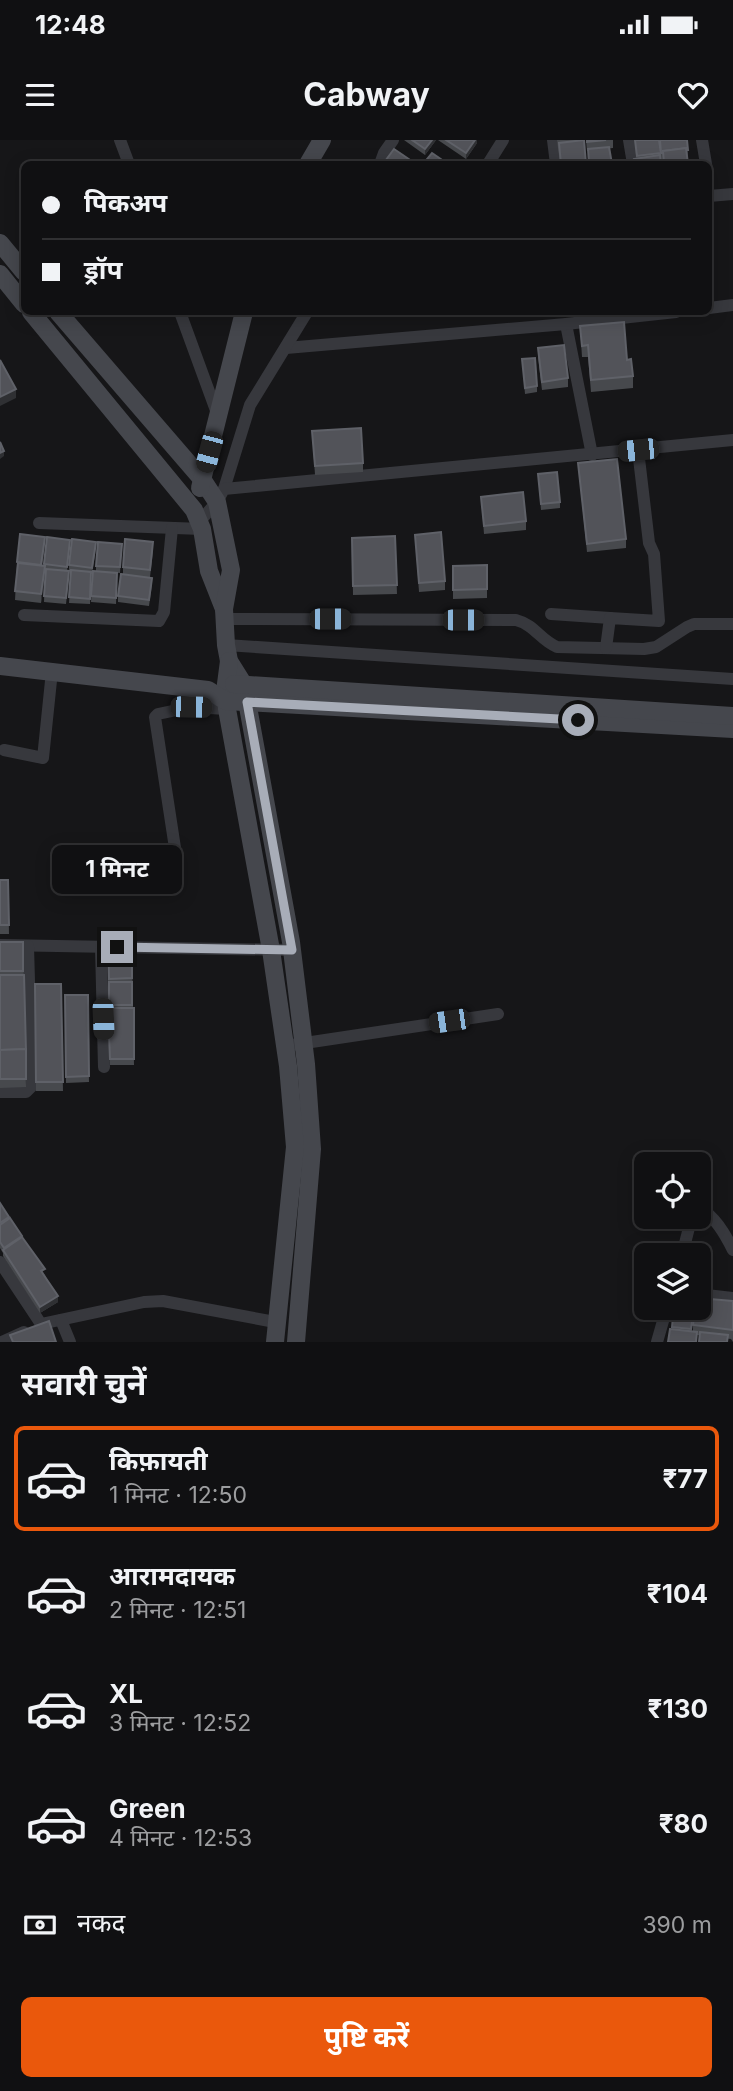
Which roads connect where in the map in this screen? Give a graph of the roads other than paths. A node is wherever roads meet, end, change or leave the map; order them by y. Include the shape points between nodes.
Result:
1 (120, 140) edge
2 (322, 140) edge
3 (393, 140) edge
4 (503, 140) edge
5 (553, 140) edge
6 (629, 140) edge
7 (702, 140) edge
8 (128, 161) edge
9 (310, 161) edge
10 (381, 161) edge
11 (490, 161) edge
12 (556, 161) edge
13 (632, 161) edge
14 (706, 161) edge
15 (712, 194) edge
16 (733, 194) edge
17 (0, 243) edge
18 (21, 268) edge
19 (0, 274) edge
20 (21, 300) edge
21 (733, 305) edge
22 (712, 308) edge
23 (33, 315) edge
24 (61, 315) edge
25 (181, 315) edge
26 (243, 315) edge
27 (305, 315) edge
28 (648, 315) edge
29 (566, 324) junction
30 (286, 348) junction
31 (219, 417) junction
32 (733, 440) edge
33 (638, 450) junction
34 (592, 455) junction
35 (202, 479) junction
36 (221, 496) junction
37 (198, 520) junction
38 (39, 523) dead end
39 (172, 528) junction
40 (223, 614) junction
41 (551, 614) dead end
42 (24, 615) dead end
43 (610, 618) junction
44 (733, 624) edge
45 (602, 648) junction
46 (228, 653) junction
47 (0, 666) edge
48 (597, 670) junction
49 (52, 671) junction
50 (733, 678) edge
51 (227, 697) junction
52 (450, 706) junction
53 (733, 716) edge
54 (733, 729) edge
55 (4, 750) dead end
56 (177, 862) dead end
57 (0, 945) edge
58 (28, 946) junction
59 (101, 947) junction
60 (271, 950) junction
61 (292, 950) junction
62 (498, 1014) dead end
63 (304, 1043) junction
64 (285, 1046) junction
65 (104, 1066) dead end
66 (0, 1093) edge
67 (711, 1217) edge
68 (733, 1250) edge
69 (0, 1262) edge
70 (711, 1295) edge
71 (733, 1298) edge
72 (61, 1320) junction
73 (663, 1320) edge
74 (275, 1322) junction
75 (41, 1324) junction
76 (2, 1342) edge
77 (70, 1342) edge
78 (275, 1342) edge
79 (296, 1342) edge
80 (657, 1342) edge

1 - 8 street
2 - 9 street
3 - 10 street
4 - 11 street
5 - 12 street
6 - 13 street
7 - 14 street
15 - 16 street
17 - 18 street
19 - 20 street
21 - 22 street
23 - 37 street
24 - 35 street
25 - 31 street
26 - 31 street
27 - 30 street
28 - 29 street
29 - 30 street
29 - 34 street
30 - 36 street via 250,404
31 - 35 street
32 - 33 street
33 - 34 street
33 - 43 street via 659,621
34 - 36 street
35 - 36 street
35 - 37 street
36 - 37 street
36 - 40 street via 231,570
37 - 39 street
37 - 40 street
38 - 39 street
39 - 42 street via 164,612 159,621
40 - 45 street via 516,620 533,627 557,647
40 - 46 street
41 - 43 street
43 - 45 street
44 - 45 street via 687,626 656,647
45 - 48 street
46 - 48 street
46 - 51 street
47 - 49 street
48 - 50 street
49 - 51 street
49 - 55 street via 43,758
51 - 52 street
51 - 56 street via 155,717
51 - 60 street
51 - 61 street
52 - 53 street
52 - 54 street
57 - 58 street
58 - 59 street
58 - 66 street via 32,1086 26,1092
59 - 60 street
59 - 65 street
60 - 61 street
60 - 64 street
61 - 63 street
62 - 63 street
63 - 64 street
63 - 79 street via 312,1149
64 - 74 street via 295,1147
67 - 68 street
69 - 75 street
70 - 71 street
72 - 74 street via 163,1301
72 - 75 street
72 - 77 street
73 - 80 street
74 - 78 street
75 - 76 street

